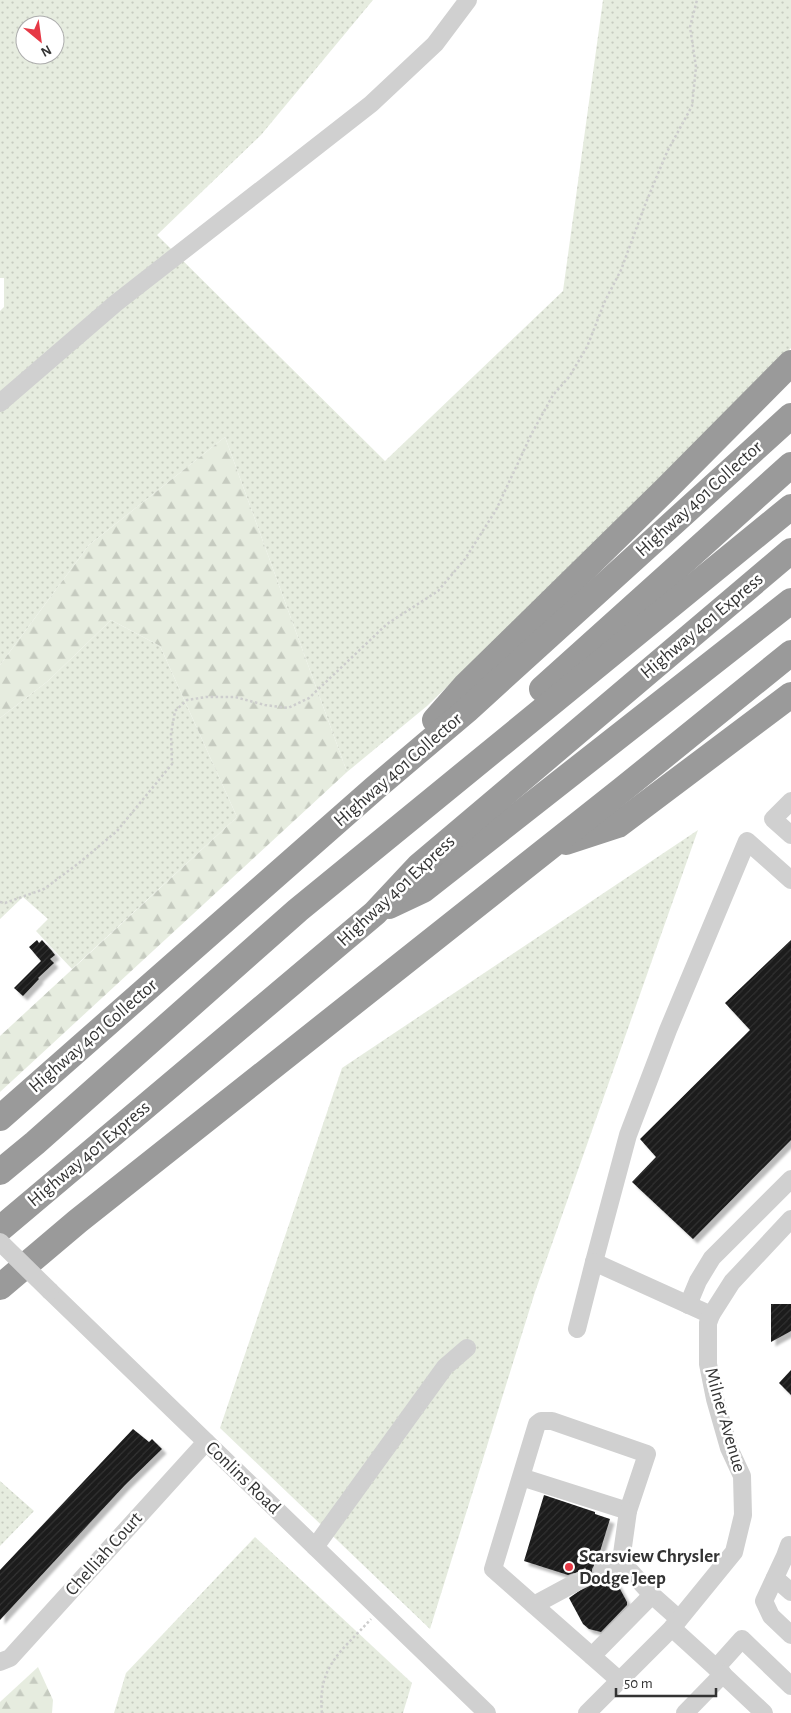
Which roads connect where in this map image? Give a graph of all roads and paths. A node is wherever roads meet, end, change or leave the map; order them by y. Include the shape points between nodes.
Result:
1 (468, 0) edge
2 (697, 0) edge
3 (791, 363) edge
4 (0, 403) edge
5 (791, 416) edge
6 (791, 465) edge
7 (791, 507) edge
8 (791, 551) edge
9 (791, 601) edge
10 (791, 653) edge
11 (791, 695) edge
12 (375, 788) junction
13 (791, 801) edge
14 (791, 835) edge
15 (549, 848) junction
16 (791, 880) edge
17 (0, 902) edge
18 (298, 910) junction
19 (375, 913) junction
20 (0, 1118) edge
21 (0, 1172) edge
22 (791, 1179) edge
23 (788, 1228) edge
24 (0, 1230) edge
25 (0, 1242) edge
26 (594, 1262) junction
27 (0, 1287) edge
28 (688, 1305) junction
29 (711, 1315) junction
30 (578, 1329) dead end
31 (467, 1348) dead end
32 (206, 1442) junction
33 (521, 1478) junction
34 (628, 1511) junction
35 (790, 1542) edge
36 (315, 1547) junction
37 (621, 1561) junction
38 (602, 1570) tunnel mouth
39 (775, 1578) junction
40 (573, 1584) tunnel mouth
41 (791, 1592) edge
42 (652, 1595) junction
43 (534, 1605) junction
44 (379, 1610) junction
45 (675, 1623) junction
46 (791, 1635) edge
47 (592, 1656) junction
48 (0, 1662) edge
49 (719, 1671) junction
50 (619, 1680) junction
51 (791, 1686) edge
52 (322, 1713) edge
53 (487, 1713) edge
54 (587, 1713) edge
55 (685, 1713) edge
56 (764, 1713) edge

1 - 4 street via 435,44 372,104 116,303
2 - 17 path via 690,27 696,67 692,106 666,152 621,270 587,347 570,377 553,395 496,510 465,559 438,591 387,624 309,698 288,708 235,697 187,700 175,711 171,734 172,764 117,831 44,889
3 - 12 highway via 465,686
5 - 12 highway, Highway 401 Collector via 467,710
6 - 18 highway
7 - 18 highway, Highway 401 Express
8 - 19 highway, Highway 401 Express via 419,866
9 - 19 highway via 423,890
10 - 15 highway
11 - 15 highway via 618,825
12 - 20 highway, Highway 401 Collector
13 - 14 street via 773,819
15 - 27 highway via 78,1221
16 - 26 street via 747,841 628,1135
18 - 21 highway, Highway 401 Express
19 - 24 highway, Highway 401 Express
22 - 28 street via 712,1258
23 - 29 street, Milner Avenue via 732,1282
25 - 32 street, Conlins Road, bridge
26 - 28 street
26 - 30 street
28 - 29 street
29 - 45 street, Milner Avenue via 708,1323 708,1364 729,1448 742,1476 743,1515 734,1552
31 - 36 street via 445,1367
32 - 36 street, Conlins Road
32 - 48 street, Chelliah Court via 10,1658
33 - 34 street
33 - 34 street via 537,1424 552,1421 647,1454
33 - 43 street via 492,1569
34 - 37 street
35 - 39 street
36 - 44 street, Conlins Road
37 - 38 street
37 - 42 street
39 - 41 street
39 - 46 street via 764,1601 766,1609
40 - 43 street
42 - 45 street
42 - 47 street
43 - 47 street
44 - 52 path via 329,1666 323,1678
44 - 53 street, Conlins Road
45 - 49 street
45 - 50 street, Milner Avenue
47 - 50 street
49 - 51 street via 742,1639
49 - 55 street
49 - 56 street
50 - 54 street, Milner Avenue

